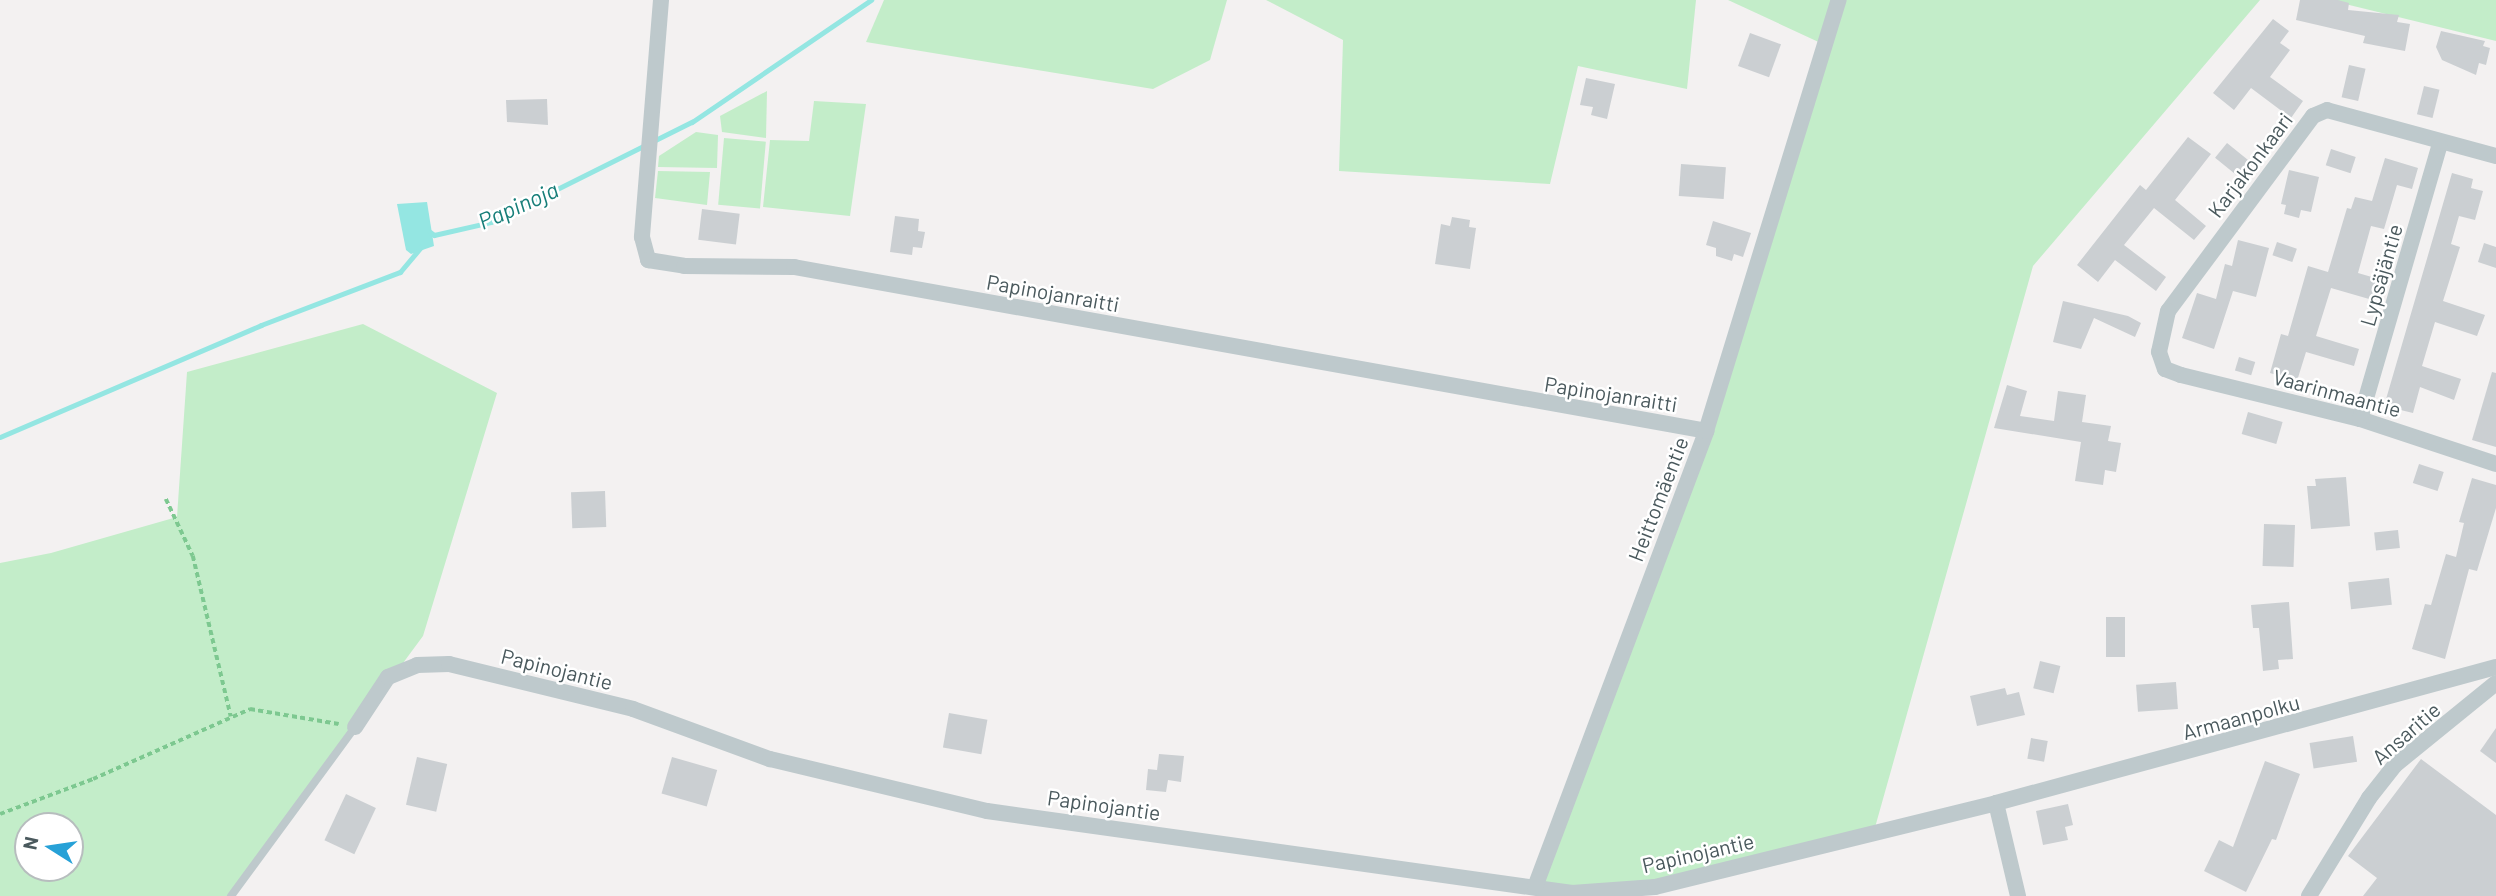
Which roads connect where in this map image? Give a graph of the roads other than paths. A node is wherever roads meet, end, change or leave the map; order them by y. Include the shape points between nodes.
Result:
1 (661, 0) edge
2 (1839, 0) edge
3 (2440, 143) junction
4 (2496, 156) edge
5 (2165, 369) joint
6 (2360, 419) junction
7 (1706, 431) junction
8 (2496, 464) edge
9 (2496, 667) edge
10 (2496, 683) edge
11 (355, 727) joint
12 (1996, 803) junction
13 (1535, 887) junction
14 (231, 896) edge
15 (2018, 896) edge
16 (2309, 896) edge

1 - 7 street, Papinojanraitti via 642,237 648,260 684,266 794,267
2 - 7 street, Heittomäentie
3 - 4 street, Karjakonkaari
3 - 5 street, Karjakonkaari via 2327,110 2313,116 2168,311 2159,352
3 - 6 street, Lypsäjäntie
5 - 6 street, Vaarinmaantie
6 - 8 street, Vaarinmaantie
7 - 13 street, Heittomäentie
9 - 12 street, Armaanpolku
10 - 16 street, Ansaritie via 2395,765 2369,798
11 - 13 street, Papinojantie via 388,677 417,665 449,664 633,709 770,759 987,811
11 - 14 lane, Papinojantie
12 - 13 street, Papinojantie via 1655,887 1572,893
12 - 15 street

